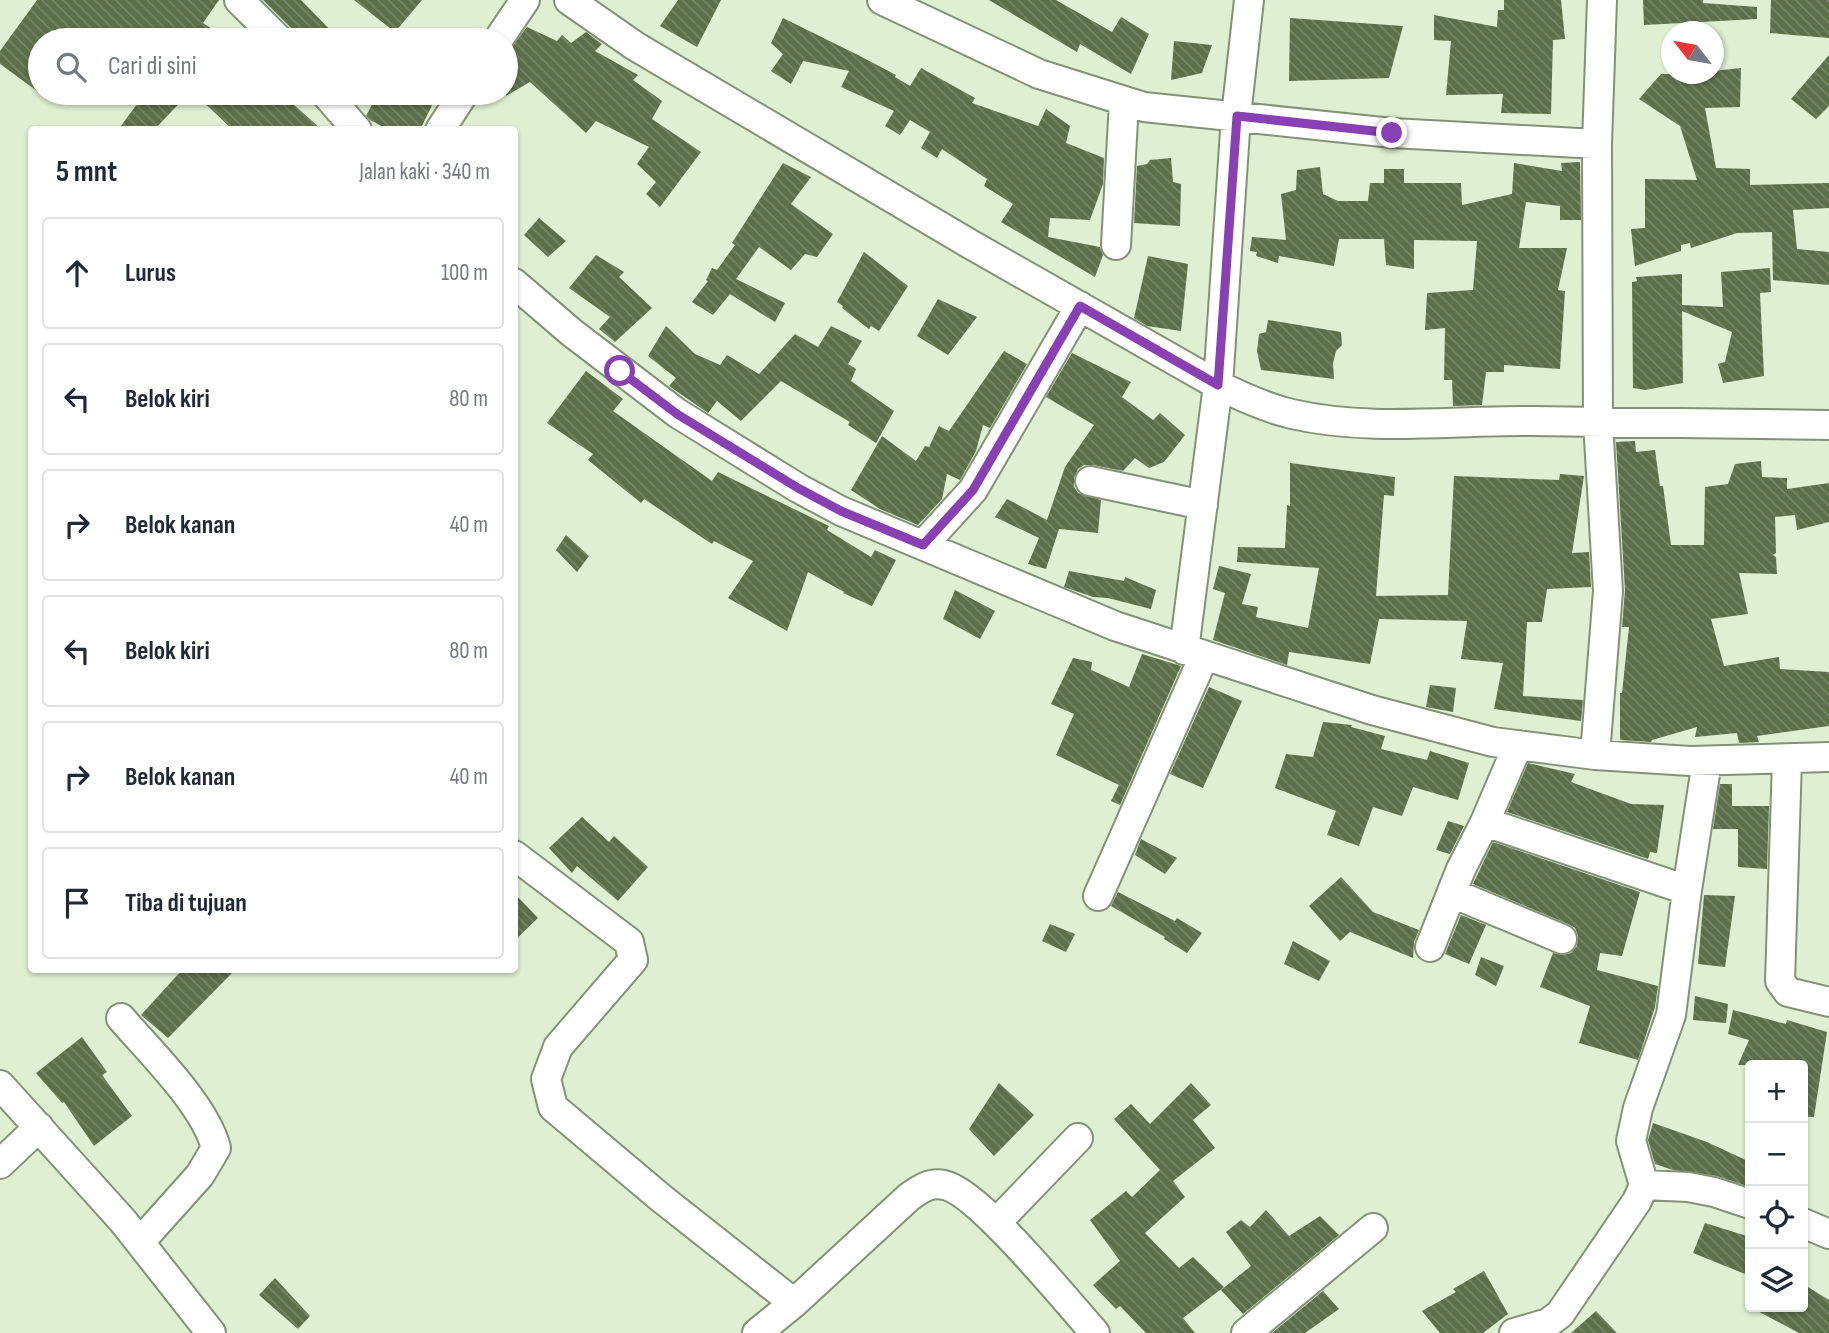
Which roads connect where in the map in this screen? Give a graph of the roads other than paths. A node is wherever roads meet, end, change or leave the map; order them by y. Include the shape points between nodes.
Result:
1 (239, 0) edge
2 (525, 0) edge
3 (569, 0) edge
4 (882, 0) edge
5 (1249, 0) edge
6 (1602, 0) edge
7 (267, 28) edge
8 (506, 28) edge
9 (1124, 102) junction
10 (335, 105) edge
11 (456, 105) edge
12 (1237, 116) junction
13 (353, 126) edge
14 (443, 126) edge
15 (1597, 144) junction
16 (1116, 245) dead end
17 (518, 286) edge
18 (1080, 306) junction
19 (1218, 385) junction
20 (1598, 422) junction
21 (1829, 425) edge
22 (1090, 481) dead end
23 (1203, 505) junction
24 (923, 545) junction
25 (1194, 653) junction
26 (1518, 745) junction
27 (1595, 755) junction
28 (1829, 757) edge
29 (1787, 760) junction
30 (1707, 761) junction
31 (1485, 822) junction
32 (518, 858) edge
33 (1687, 890) junction
34 (1452, 893) junction
35 (1098, 896) dead end
36 (1562, 939) dead end
37 (1430, 947) dead end
38 (1829, 1002) edge
39 (121, 1018) dead end
40 (0, 1085) edge
41 (39, 1127) junction
42 (1078, 1138) dead end
43 (0, 1164) edge
44 (1644, 1185) junction
45 (1745, 1202) edge
46 (996, 1223) junction
47 (1808, 1226) edge
48 (1373, 1228) dead end
49 (1829, 1237) edge
50 (140, 1242) junction
51 (1829, 1254) edge
52 (793, 1303) junction
53 (211, 1333) edge
54 (757, 1333) edge
55 (1095, 1333) edge
56 (1246, 1333) edge
57 (1514, 1333) edge

1 - 7 street
2 - 8 street
3 - 18 street via 635,46
4 - 9 street via 1039,74
5 - 12 street
6 - 15 street
9 - 12 street
9 - 16 street
10 - 13 street
11 - 14 street
12 - 15 street via 1392,133
12 - 19 street
15 - 20 street
17 - 24 street via 677,414 841,511
18 - 19 street
18 - 24 street via 973,490
19 - 20 street via 1266,406 1330,421
19 - 23 street
20 - 21 street
20 - 27 street via 1608,591
22 - 23 street
23 - 25 street
24 - 25 street via 1115,626
25 - 26 street via 1373,710
25 - 35 street
26 - 27 street
26 - 31 street
27 - 30 street
28 - 29 street
29 - 30 street
29 - 38 street via 1780,981 1788,992
30 - 33 street
31 - 33 street
31 - 34 street
32 - 52 street via 629,942 633,960 558,1047 546,1079 554,1107
33 - 44 street via 1671,1015 1637,1108 1631,1141
34 - 36 street
34 - 37 street
39 - 50 street via 196,1106 216,1148 200,1175
40 - 41 street
41 - 43 street
41 - 50 street
42 - 46 street
44 - 45 street via 1688,1187
44 - 57 street via 1560,1314 1548,1323
46 - 52 street via 964,1194 946,1185 924,1186
46 - 55 street
47 - 49 street
48 - 56 street
49 - 51 street
50 - 53 street
52 - 54 street

